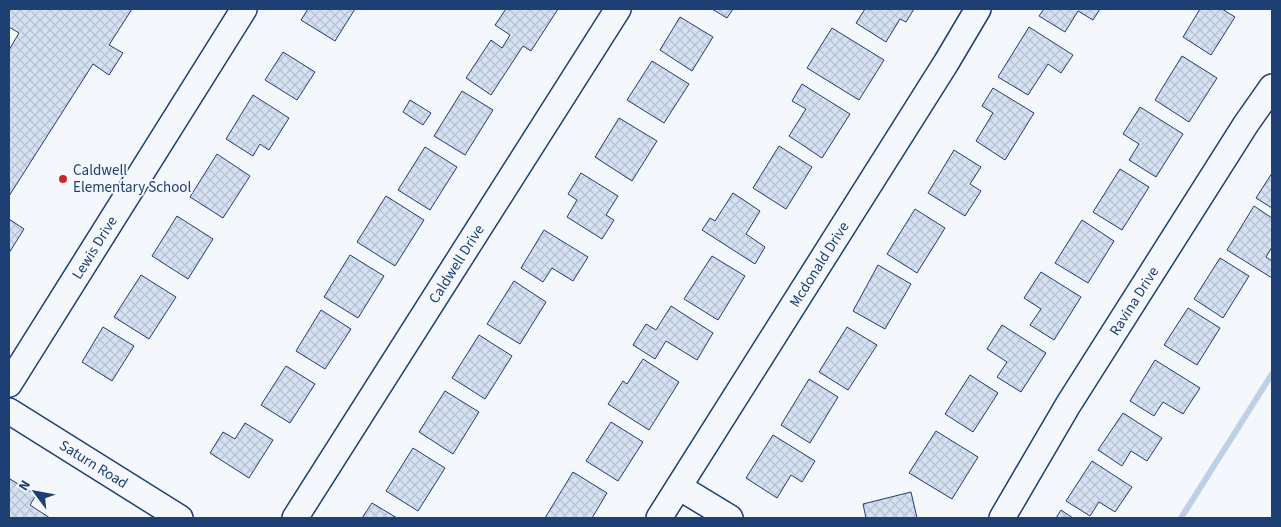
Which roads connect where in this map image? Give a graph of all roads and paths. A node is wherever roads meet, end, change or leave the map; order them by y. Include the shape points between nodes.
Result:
1 (244, 9) edge
2 (618, 9) edge
3 (978, 9) edge
4 (1272, 87) edge
5 (9, 384) edge
6 (9, 410) edge
7 (679, 487) junction
8 (180, 518) edge
9 (295, 518) edge
10 (660, 518) edge
11 (730, 518) edge
12 (1002, 518) edge

1 - 5 street, Lewis Drive
2 - 9 street, Caldwell Drive
3 - 7 street, Mcdonald Drive
4 - 12 street, Ravina Drive via 1068,405
6 - 8 street, Saturn Road
7 - 10 street, Mcdonald Drive
7 - 11 street

